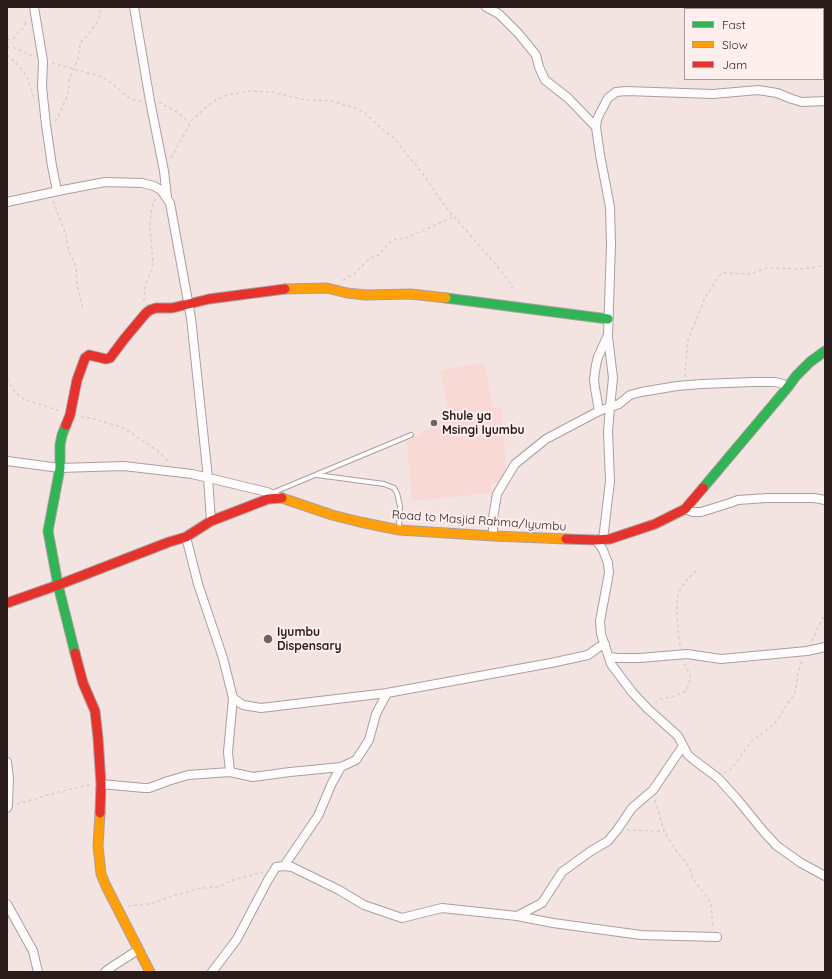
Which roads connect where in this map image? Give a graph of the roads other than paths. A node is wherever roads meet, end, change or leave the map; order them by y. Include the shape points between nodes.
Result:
1 (134, 7) edge
2 (486, 7) edge
3 (35, 10) edge
4 (825, 101) edge
5 (596, 127) junction
6 (57, 192) junction
7 (167, 198) junction
8 (7, 202) edge
9 (189, 304) junction
10 (608, 318) junction
11 (608, 335) junction
12 (825, 351) edge
13 (788, 387) junction
14 (610, 407) junction
15 (600, 412) junction
16 (411, 435) dead end
17 (7, 461) edge
18 (60, 468) junction
19 (316, 475) junction
20 (208, 478) junction
21 (272, 493) junction
22 (282, 498) junction
23 (825, 500) edge
24 (686, 509) junction
25 (211, 521) junction
26 (399, 530) junction
27 (493, 536) junction
28 (186, 537) junction
29 (600, 540) junction
30 (58, 584) junction
31 (7, 602) edge
32 (605, 644) junction
33 (825, 647) edge
34 (609, 657) junction
35 (387, 693) junction
36 (233, 698) junction
37 (683, 746) junction
38 (7, 762) edge
39 (341, 767) junction
40 (230, 772) junction
41 (101, 784) junction
42 (8, 807) edge
43 (280, 866) junction
44 (825, 876) edge
45 (7, 904) edge
46 (517, 916) junction
47 (717, 937) road end
48 (138, 950) junction
49 (38, 972) edge
50 (105, 972) edge
51 (150, 972) edge
52 (212, 972) edge

1 - 7 street
2 - 5 street via 498,14 518,33 536,55 545,80 568,98
3 - 6 street via 43,61 42,87 46,125
4 - 5 street via 802,102 777,93 758,90 713,94 616,92 608,98
5 - 10 street via 610,207
6 - 7 street via 105,182 142,184 154,186
6 - 8 street
7 - 9 street
9 - 10 street via 286,289 327,288 366,295 411,294
9 - 18 street via 150,310 110,358 90,355 85,358 62,435
9 - 20 street
10 - 11 street
11 - 14 street via 613,378
11 - 15 street via 598,357 594,379
12 - 13 street, Road to Masjid Rahma/Iyumbu via 810,362
13 - 14 street via 775,382 684,385 635,394
13 - 24 street, Road to Masjid Rahma/Iyumbu
14 - 15 street
14 - 29 street via 610,481
15 - 27 street via 546,439 514,464 497,494
16 - 19 lane
17 - 18 street
18 - 20 street via 124,466
18 - 30 street via 48,532
19 - 21 lane
19 - 26 lane via 384,484 394,488 400,506
20 - 21 street
20 - 25 street
21 - 22 street
22 - 25 street, Road to Masjid Rahma/Iyumbu via 268,499
22 - 26 street, Road to Masjid Rahma/Iyumbu via 332,515
23 - 24 street via 767,498 738,500 701,512
24 - 29 street, Road to Masjid Rahma/Iyumbu via 655,524
25 - 28 street, Road to Masjid Rahma/Iyumbu
26 - 27 street, Road to Masjid Rahma/Iyumbu
27 - 29 street, Road to Masjid Rahma/Iyumbu
28 - 30 street, Road to Masjid Rahma/Iyumbu
28 - 36 street
29 - 32 street via 609,573 600,621
30 - 31 street, Road to Masjid Rahma/Iyumbu
30 - 41 street via 79,670 95,712
32 - 34 street
32 - 35 street via 588,655
33 - 34 street via 721,659 687,654
34 - 37 street via 611,664 632,692 674,731
35 - 36 street via 261,708 243,705
35 - 39 street via 376,714 368,740 356,760
36 - 40 street via 228,752
37 - 44 street via 691,758 718,778 777,846
37 - 46 street via 653,790 632,808 608,841 562,872 542,903
38 - 42 street via 10,778
39 - 40 street via 253,777
39 - 43 street via 318,816
40 - 41 street via 188,775 149,788
41 - 48 street via 98,846 101,874
43 - 46 street via 292,867 364,905 402,918 442,908
43 - 52 street via 268,880 237,940
45 - 49 street via 33,951
46 - 47 street via 641,935
48 - 50 street
48 - 51 street

